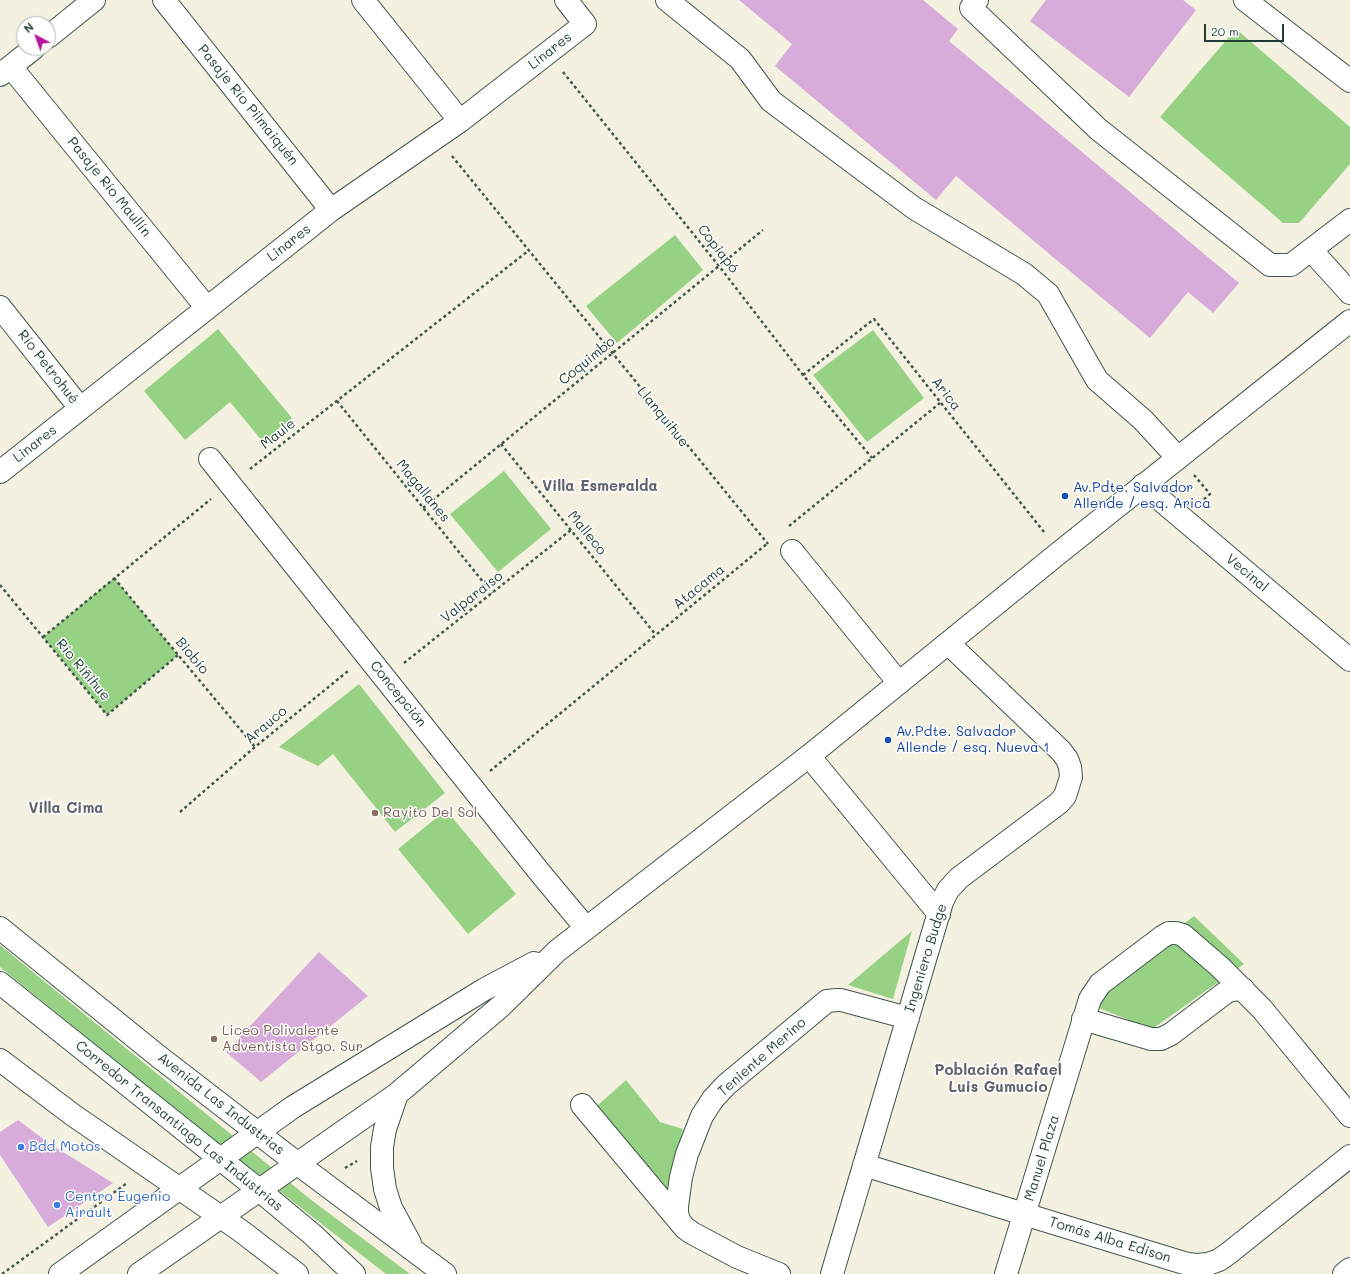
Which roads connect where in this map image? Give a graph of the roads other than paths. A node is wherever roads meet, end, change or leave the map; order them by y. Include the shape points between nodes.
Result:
1 (94, 0) edge
2 (164, 0) edge
3 (363, 0) edge
4 (566, 0) edge
5 (668, 0) edge
6 (977, 0) edge
7 (1246, 0) edge
8 (56, 31) edge
9 (24, 56) edge
10 (5, 71) edge
11 (1350, 81) edge
12 (460, 121) junction
13 (331, 210) junction
14 (1350, 220) edge
15 (1311, 250) junction
16 (1350, 293) edge
17 (0, 307) edge
18 (207, 308) junction
19 (1350, 321) edge
20 (80, 408) junction
21 (1178, 458) junction
22 (210, 459) dead end
23 (0, 472) edge
24 (1144, 486) junction
25 (792, 551) road end
26 (949, 644) junction
27 (1347, 652) edge
28 (899, 684) junction
29 (809, 756) junction
30 (939, 914) junction
31 (0, 928) edge
32 (586, 928) junction
33 (557, 952) junction
34 (0, 983) edge
35 (1243, 989) junction
36 (0, 1000) edge
37 (908, 1018) junction
38 (1083, 1019) junction
39 (0, 1060) edge
40 (396, 1094) junction
41 (582, 1104) dead end
42 (1350, 1116) edge
43 (257, 1133) junction
44 (1350, 1156) edge
45 (215, 1163) junction
46 (298, 1164) junction
47 (864, 1165) junction
48 (179, 1189) junction
49 (254, 1193) junction
50 (1025, 1214) junction
51 (220, 1216) junction
52 (679, 1220) junction
53 (414, 1249) junction
54 (1350, 1269) edge
55 (60, 1274) edge
56 (139, 1274) edge
57 (297, 1274) edge
58 (334, 1274) edge
59 (354, 1274) edge
60 (445, 1274) edge
61 (779, 1274) edge
62 (832, 1274) edge
63 (1006, 1274) edge
64 (1344, 1274) edge

1 - 8 street
2 - 13 street, Pasaje Río Pilmaiquén
3 - 12 street
4 - 12 street, Linares via 585,24
5 - 21 street via 740,59 771,101 914,208 1024,274 1048,294 1097,380 1142,420
6 - 15 street via 971,8 1098,129 1270,265 1291,265
7 - 11 street
9 - 10 street
10 - 18 street, Pasaje Río Maullín
12 - 13 street, Linares
13 - 18 street, Linares
14 - 15 street
15 - 16 street
17 - 20 street, Río Petrohué
18 - 20 street, Linares
19 - 21 street
20 - 23 street, Linares
21 - 24 street
22 - 32 street, Concepción
24 - 26 street
24 - 27 street, Vecinal
25 - 28 street
26 - 28 street
26 - 30 street, Ingeniero Budge via 1061,752 1067,759 1071,776 1065,796 1059,803 958,878 948,890
28 - 29 street
29 - 30 street
29 - 32 street
30 - 37 street, Ingeniero Budge
31 - 43 street, Avenida Las Industrias
32 - 33 street
33 - 40 street via 500,1006
33 - 43 street via 485,989 294,1107
34 - 45 street, Corredor Transantiago Las Industrias
35 - 38 street via 1225,993 1161,1039 1151,1039
35 - 38 street, Manuel Plaza via 1189,939 1176,932 1169,933 1100,984 1090,999
35 - 42 street, Manuel Plaza
36 - 45 street, Corredor Transantiago Las Industrias
37 - 47 street, Ingeniero Budge
37 - 52 street, Teniente Merino via 841,1000 827,1001 726,1085 702,1116 687,1154 676,1206
38 - 50 street, Manuel Plaza
39 - 48 street
40 - 46 street
40 - 53 street via 385,1129 382,1168 391,1208
41 - 52 street
43 - 45 street
43 - 46 street, Avenida Las Industrias
44 - 50 street, Tomás Alba Edison via 1229,1253 1208,1264 1184,1263
45 - 48 street
45 - 49 street, Corredor Transantiago Las Industrias
46 - 49 street
46 - 53 street, Avenida Las Industrias
47 - 50 street, Tomás Alba Edison
47 - 62 street, Ingeniero Budge
48 - 51 street
48 - 55 street
49 - 51 street
49 - 58 street, Corredor Transantiago Las Industrias via 269,1213
49 - 59 street, Corredor Transantiago Las Industrias via 313,1235
50 - 63 street, Manuel Plaza
51 - 56 street
51 - 57 street
52 - 61 street via 685,1228 714,1245
53 - 60 street, Avenida Las Industrias
54 - 64 street

